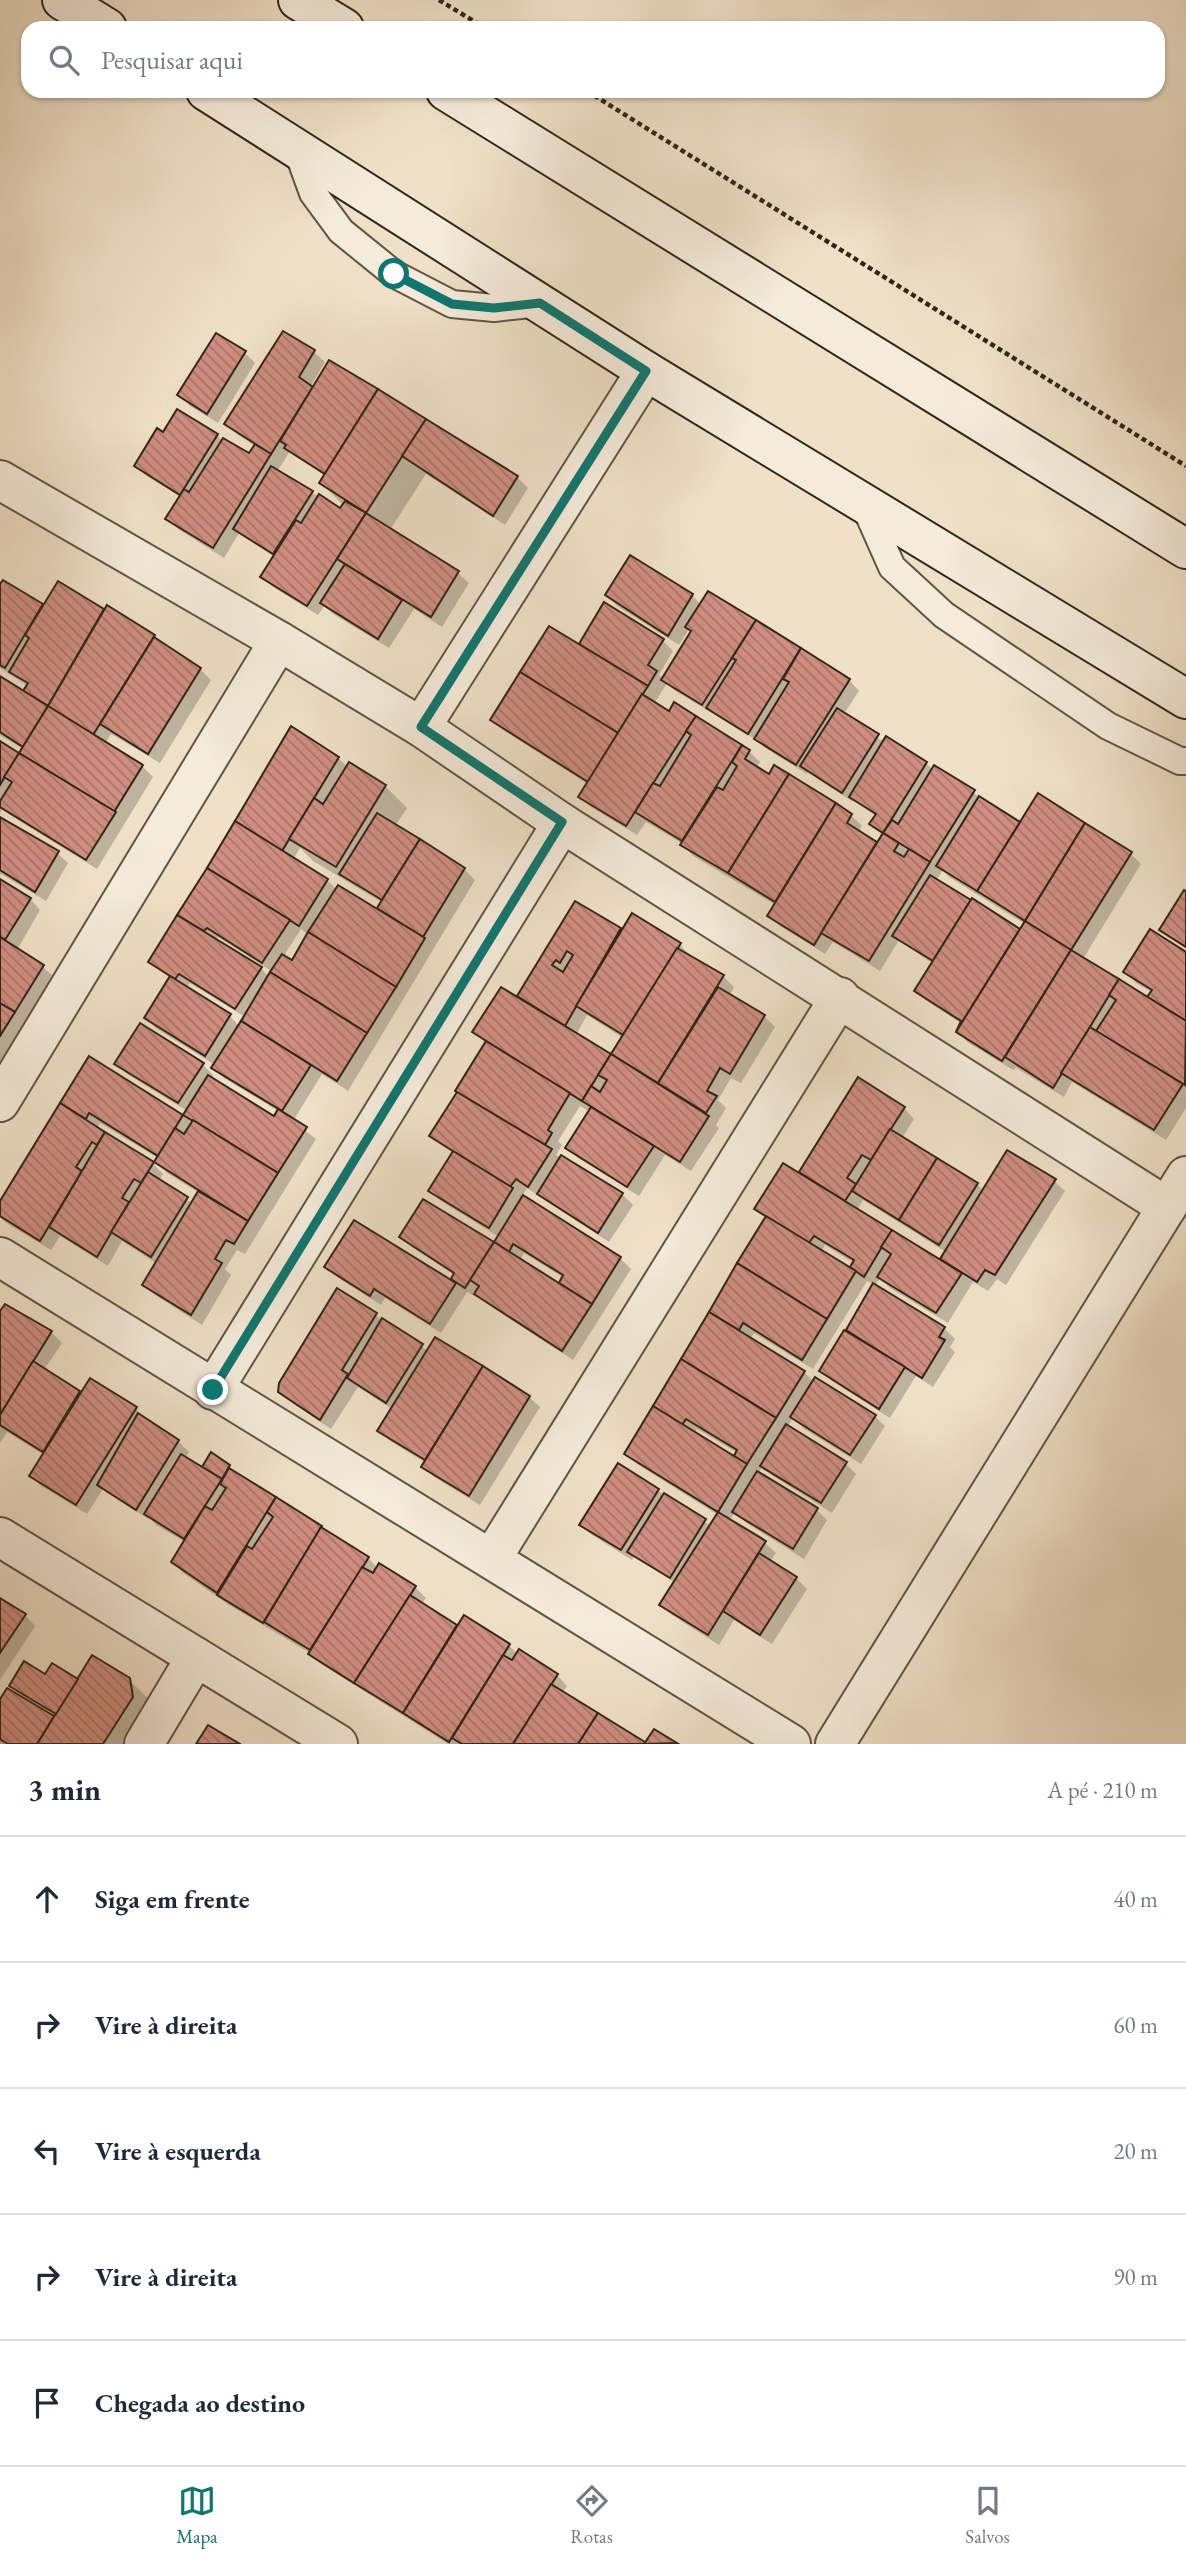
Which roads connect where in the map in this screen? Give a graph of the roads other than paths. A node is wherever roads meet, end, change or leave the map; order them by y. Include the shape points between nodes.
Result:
1 (62, 0) edge
2 (298, 0) edge
3 (96, 21) edge
4 (332, 21) edge
5 (217, 98) edge
6 (457, 98) edge
7 (297, 149) junction
8 (540, 303) junction
9 (646, 371) junction
10 (0, 480) edge
11 (864, 504) junction
12 (1186, 549) edge
13 (279, 641) junction
14 (1186, 699) edge
15 (421, 727) junction
16 (1186, 761) edge
17 (562, 822) junction
18 (839, 997) junction
19 (0, 1102) edge
20 (1177, 1192) edge
21 (0, 1257) edge
22 (213, 1390) junction
23 (0, 1537) edge
24 (492, 1558) junction
25 (196, 1657) junction
26 (144, 1744) edge
27 (338, 1744) edge
28 (790, 1744) edge
29 (835, 1744) edge

1 - 3 street
2 - 4 street
5 - 7 street
6 - 12 street
7 - 8 street
7 - 8 lane via 313,193 341,230 394,274 452,304 494,308
8 - 9 street
9 - 11 street
9 - 15 street
10 - 13 street
11 - 14 street
11 - 16 lane via 892,566 944,615 1108,726
13 - 15 street
13 - 19 street
15 - 17 street
17 - 18 street
17 - 22 street
18 - 20 street
18 - 24 street
20 - 29 street
21 - 22 street
22 - 24 street
23 - 25 street
24 - 28 street
25 - 26 street
25 - 27 street

